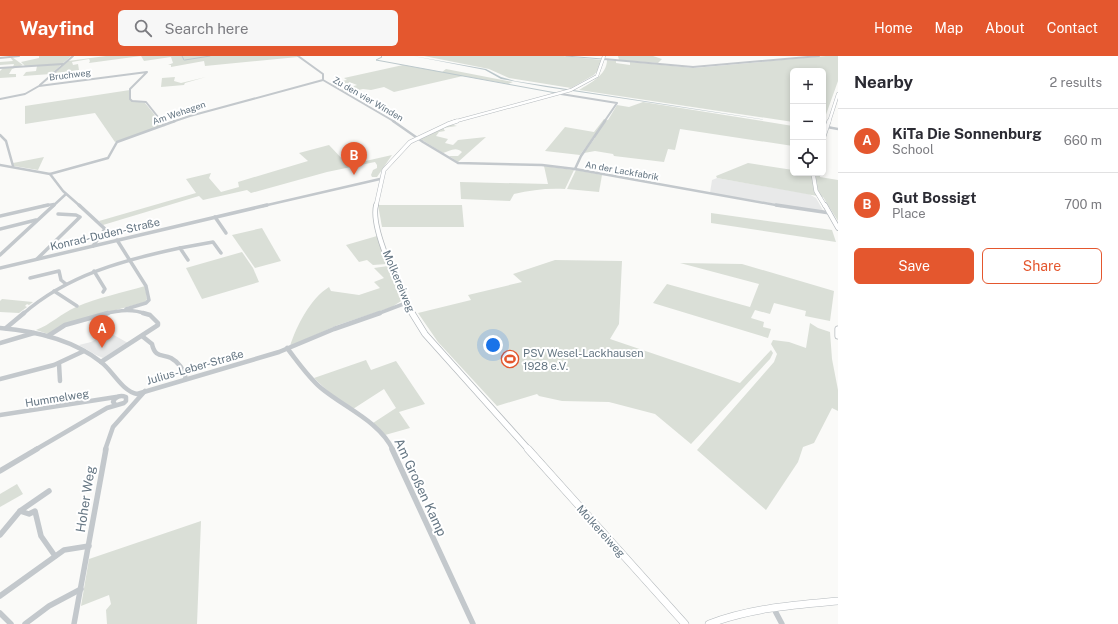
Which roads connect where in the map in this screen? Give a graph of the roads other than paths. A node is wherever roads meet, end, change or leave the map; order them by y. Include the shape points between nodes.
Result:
1 (12, 56) edge
2 (19, 56) edge
3 (73, 56) edge
4 (298, 56) edge
5 (819, 56) edge
6 (604, 57) edge
7 (0, 58) edge
8 (63, 64) junction
9 (0, 68) edge
10 (323, 80) junction
11 (39, 86) junction
12 (561, 94) junction
13 (838, 94) edge
14 (0, 98) edge
15 (164, 125) junction
16 (827, 128) joint
17 (838, 129) edge
18 (0, 135) edge
19 (416, 137) junction
20 (0, 165) edge
21 (13, 166) junction
22 (575, 169) junction
23 (50, 174) junction
24 (814, 176) edge
25 (380, 179) junction
26 (66, 194) junction
27 (54, 204) junction
28 (830, 213) junction
29 (58, 214) dead end
30 (0, 216) edge
31 (215, 217) junction
32 (37, 220) junction
33 (838, 228) edge
34 (0, 229) edge
35 (226, 232) dead end
36 (117, 240) junction
37 (93, 246) junction
38 (180, 248) junction
39 (222, 253) dead end
40 (0, 255) edge
41 (37, 259) junction
42 (129, 260) junction
43 (188, 260) dead end
44 (0, 268) edge
45 (94, 271) junction
46 (30, 278) dead end
47 (66, 284) junction
48 (54, 291) junction
49 (103, 292) dead end
50 (406, 303) junction
51 (76, 306) dead end
52 (125, 309) junction
53 (104, 314) junction
54 (112, 325) dead end
55 (0, 328) edge
56 (6, 328) junction
57 (838, 329) edge
58 (36, 332) junction
59 (48, 336) junction
60 (142, 336) junction
61 (838, 336) edge
62 (0, 343) edge
63 (287, 348) junction
64 (84, 351) junction
65 (100, 362) junction
66 (59, 364) junction
67 (0, 379) edge
68 (186, 379) junction
69 (60, 381) dead end
70 (145, 391) junction
71 (116, 397) junction
72 (115, 404) junction
73 (0, 416) edge
74 (0, 471) edge
75 (49, 491) dead end
76 (30, 504) junction
77 (20, 511) junction
78 (36, 513) junction
79 (0, 535) edge
80 (88, 546) junction
81 (55, 556) junction
82 (81, 589) junction
83 (0, 596) edge
84 (838, 601) edge
85 (773, 607) junction
86 (0, 612) edge
87 (11, 624) edge
88 (25, 624) edge
89 (74, 624) edge
90 (473, 624) edge
91 (685, 624) edge
92 (709, 624) edge
93 (782, 624) edge

1 - 2 street
1 - 7 street
3 - 8 street
4 - 10 street, Zu den vier Winden via 321,72 324,75
5 - 6 street via 693,67
6 - 12 main road, Molkereiweg via 602,68 596,76
8 - 9 street
8 - 11 street
10 - 15 street, Am Wehagen via 236,102
10 - 19 street, Zu den vier Winden
11 - 14 street, Bruchweg via 25,94
11 - 15 street, Bruchweg via 147,72 130,89 130,99 146,102
12 - 19 main road, Molkereiweg via 455,121
12 - 22 street via 617,103
13 - 16 main road
15 - 23 street, Am Wehagen via 117,142 108,158
16 - 17 street
18 - 21 street via 6,141
19 - 22 street, An der Lackfabrik via 461,164 542,165
19 - 25 main road, Molkereiweg via 392,158
20 - 21 street
21 - 23 street
22 - 28 street, An der Lackfabrik
23 - 26 street
24 - 28 main road via 816,191
25 - 31 street, Konrad-Duden-Straße
25 - 50 main road, Molkereiweg via 375,201 377,226
26 - 27 street
26 - 37 street via 105,230
27 - 30 street
27 - 32 street
28 - 33 main road
29 - 41 street via 80,217
31 - 35 street
31 - 36 street, Konrad-Duden-Straße
32 - 34 street
32 - 40 street
36 - 37 street, Konrad-Duden-Straße
36 - 42 street
37 - 41 street, Konrad-Duden-Straße
38 - 39 street via 213,242
38 - 42 street
38 - 43 street
41 - 44 street, Konrad-Duden-Straße
42 - 45 street
42 - 52 street via 146,286 149,300
45 - 47 street
45 - 49 street via 105,289
46 - 47 street via 59,271 61,280
47 - 48 street
48 - 51 street
48 - 56 street
50 - 63 street, Julius-Leber-Straße
50 - 91 main road, Molkereiweg via 434,345
52 - 53 street
52 - 60 street via 146,312 158,323
53 - 54 street via 106,327
53 - 59 street via 60,327
55 - 56 street, Julius-Leber-Straße
56 - 58 street, Julius-Leber-Straße
57 - 61 main road
58 - 59 street, Julius-Leber-Straße
58 - 62 street
59 - 64 street, Julius-Leber-Straße
60 - 65 street
60 - 68 street via 152,344 160,356 171,358 183,368
63 - 68 street, Julius-Leber-Straße
63 - 90 street, Am Großen Kamp via 309,377 370,423 390,444
64 - 65 street, Julius-Leber-Straße
64 - 66 street
65 - 70 street, Julius-Leber-Straße via 132,393
66 - 67 street
66 - 69 street
68 - 70 street, Julius-Leber-Straße
70 - 80 street, Hoher Weg via 111,430 102,459
71 - 72 street via 113,402
71 - 72 street via 127,398 123,403
71 - 73 street, Hummelweg
72 - 74 street
75 - 76 street
76 - 77 street
76 - 78 street
77 - 78 street
77 - 79 street
78 - 81 street via 41,536
80 - 81 street via 64,550
80 - 82 street, Hoher Weg
81 - 83 street
82 - 88 street via 49,606
82 - 89 street, Hoher Weg
84 - 85 main road
85 - 92 main road via 734,615
85 - 93 street
86 - 87 street

